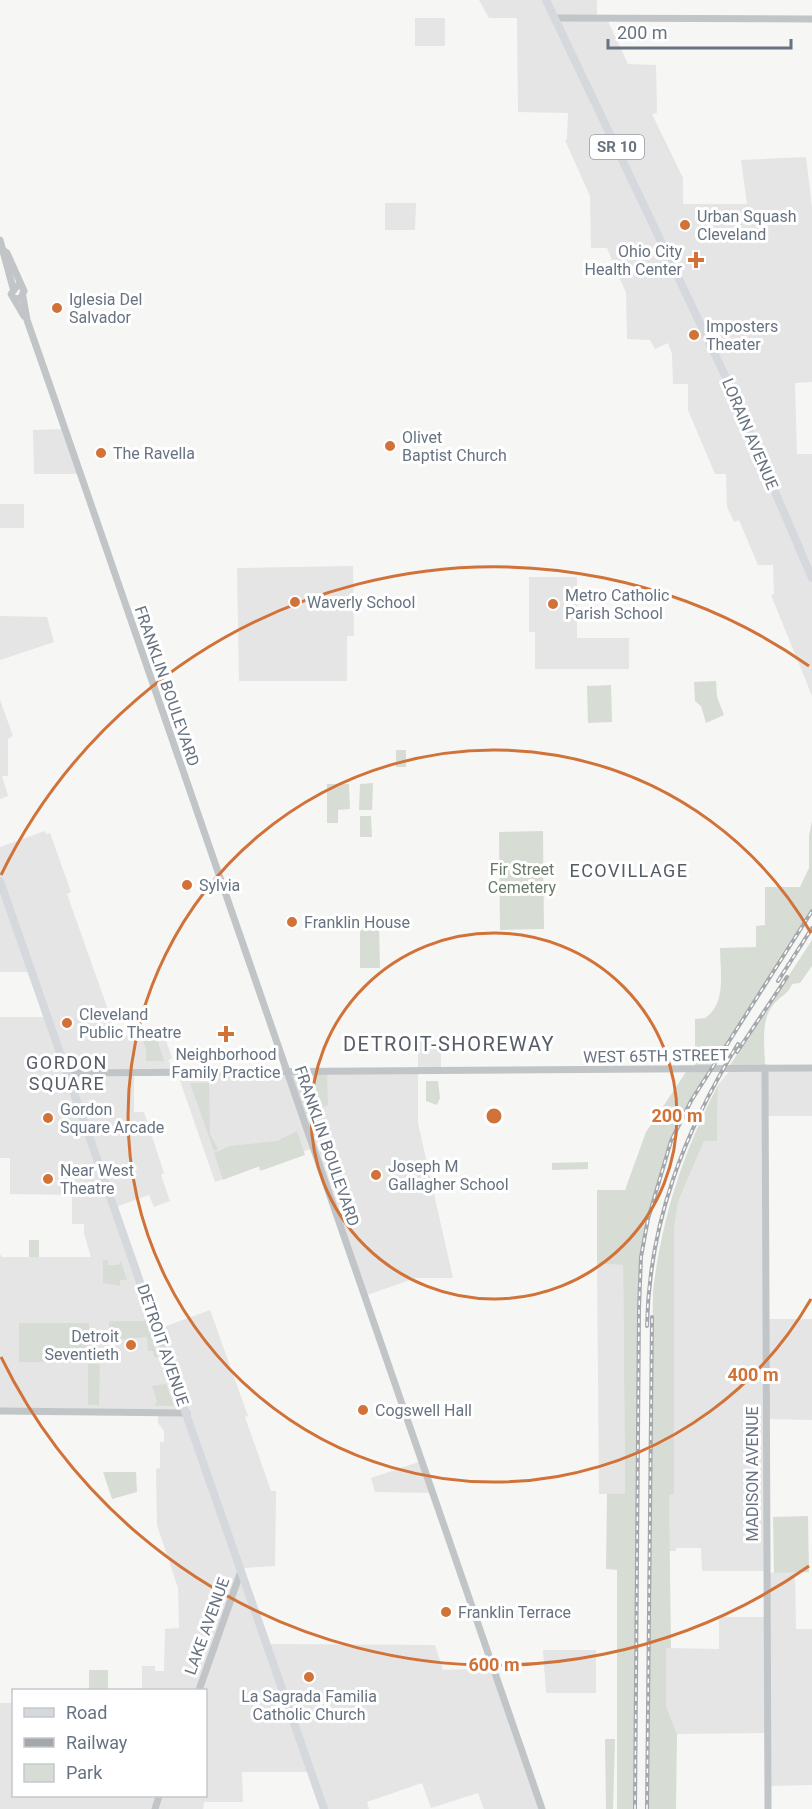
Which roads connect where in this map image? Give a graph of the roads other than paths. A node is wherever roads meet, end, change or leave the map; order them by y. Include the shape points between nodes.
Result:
1 (546, 0) edge
2 (555, 18) junction
3 (812, 19) edge
4 (0, 240) edge
5 (17, 288) junction
6 (19, 298) junction
7 (812, 578) edge
8 (0, 881) edge
9 (765, 1068) junction
10 (812, 1068) edge
11 (287, 1072) junction
12 (68, 1073) junction
13 (0, 1411) edge
14 (187, 1413) junction
15 (241, 1570) junction
16 (199, 1689) edge
17 (324, 1809) edge
18 (543, 1809) edge
19 (768, 1809) edge

1 - 2 main road, LORAIN AVENUE / SR 10
2 - 3 street
2 - 7 main road, LORAIN AVENUE / SR 10 via 729,384
4 - 5 street via 8,253
5 - 6 street
5 - 6 street via 11,294
6 - 11 street, FRANKLIN BOULEVARD
8 - 12 main road, DETROIT AVENUE
9 - 10 street, WEST 65TH STREET
9 - 11 street, WEST 65TH STREET
9 - 19 street, MADISON AVENUE
11 - 12 street, WEST 65TH STREET
11 - 18 street, FRANKLIN BOULEVARD
12 - 14 main road, DETROIT AVENUE
13 - 14 street
14 - 15 main road, DETROIT AVENUE
15 - 16 street, LAKE AVENUE
15 - 17 main road, DETROIT AVENUE

